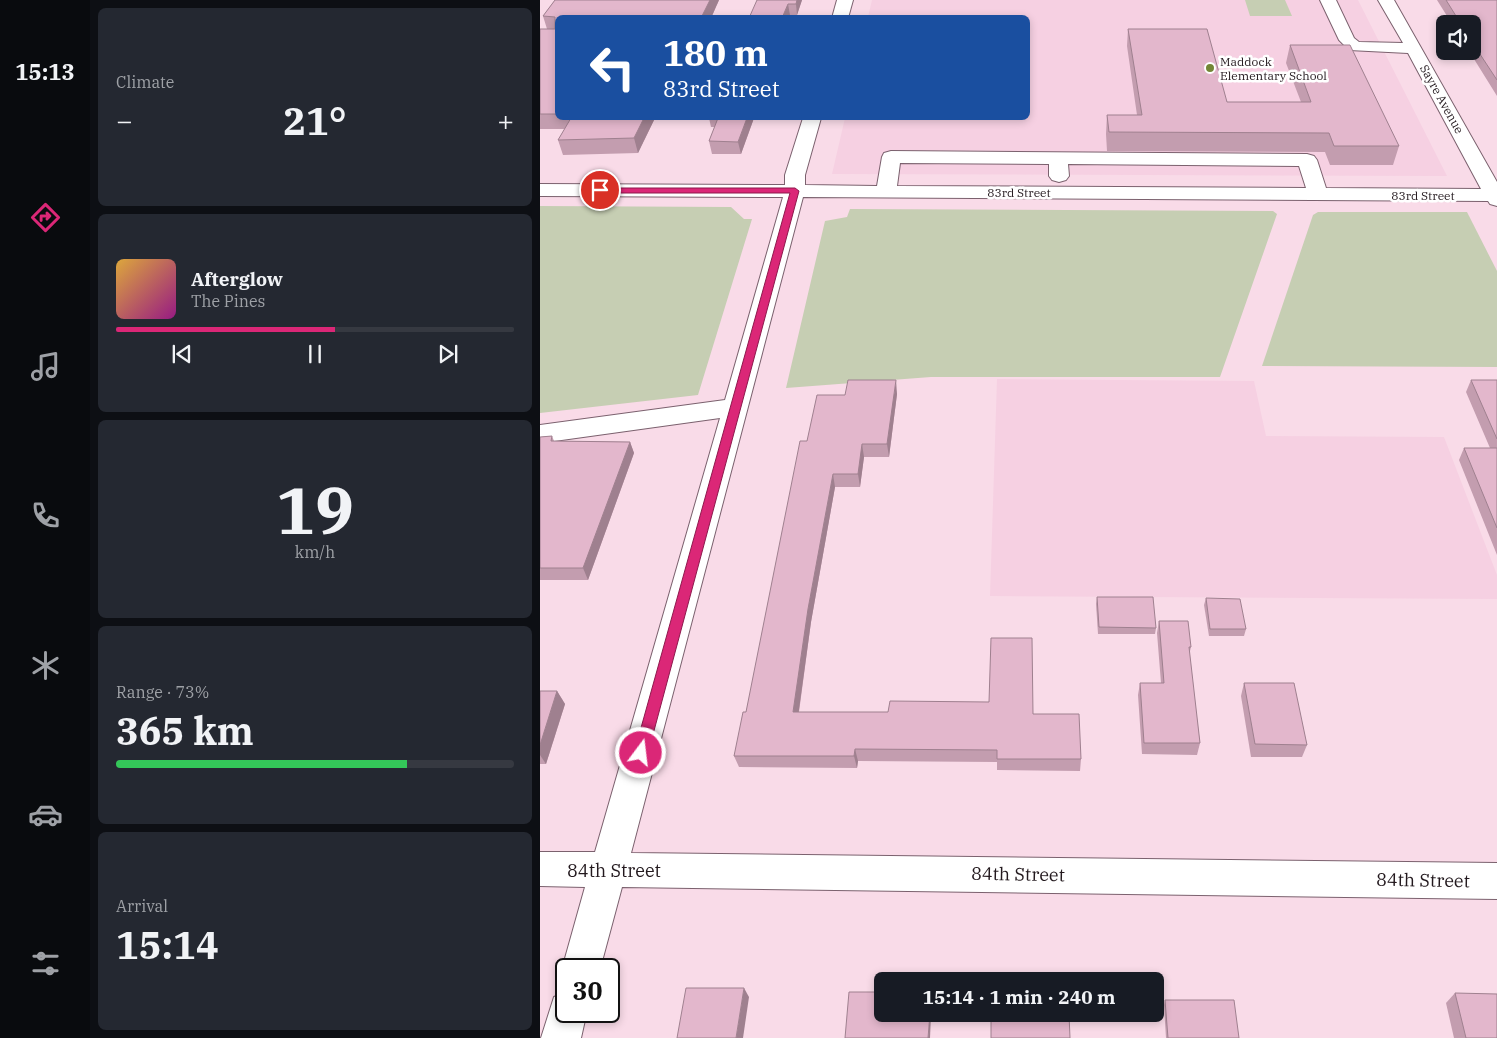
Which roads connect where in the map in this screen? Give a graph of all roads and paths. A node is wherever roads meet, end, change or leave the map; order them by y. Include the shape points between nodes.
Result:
1 (845, 0) edge
2 (1328, 0) edge
3 (1386, 0) edge
4 (841, 15) edge
5 (1414, 48) junction
6 (811, 120) edge
7 (1058, 158) junction
8 (540, 190) edge
9 (795, 191) junction
10 (886, 192) junction
11 (1060, 192) junction
12 (1318, 194) junction
13 (1496, 197) edge
14 (736, 407) junction
15 (540, 434) edge
16 (540, 869) edge
17 (609, 869) junction
18 (1497, 881) edge
19 (583, 958) edge
20 (565, 1023) edge
21 (561, 1038) edge

1 - 4 street
2 - 5 street via 1347,40 1356,46
3 - 5 street, Sayre Avenue
5 - 13 street, Sayre Avenue
6 - 9 street via 795,175
7 - 10 street via 891,157
7 - 11 street
7 - 12 street via 1307,160
8 - 9 street, 83rd Street
9 - 10 street, 83rd Street
9 - 14 street
10 - 11 street, 83rd Street
11 - 12 street, 83rd Street
12 - 13 street, 83rd Street
14 - 15 street
14 - 17 street
16 - 17 street, 84th Street
17 - 18 street, 84th Street
17 - 19 street
20 - 21 street

